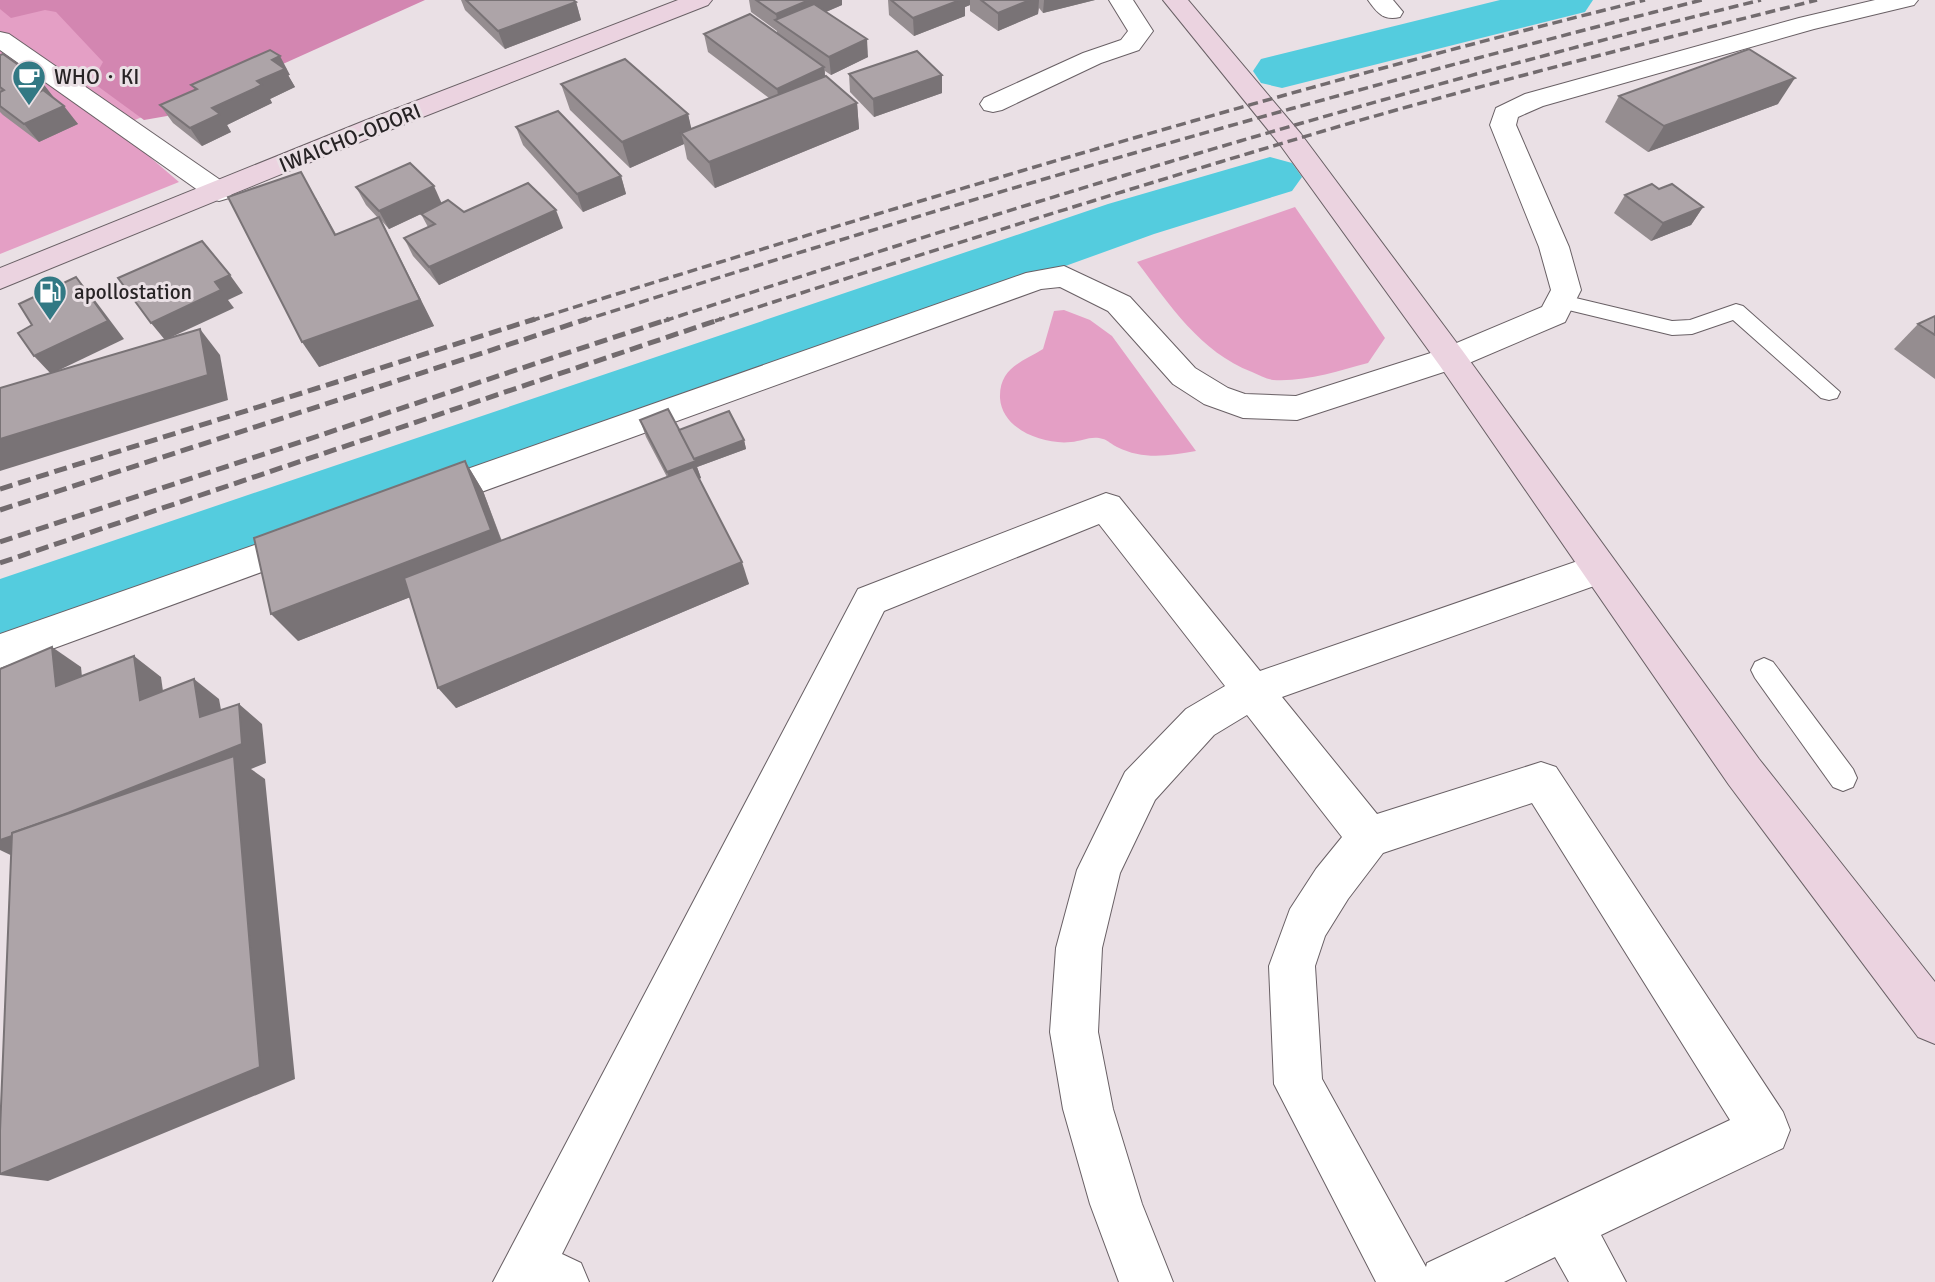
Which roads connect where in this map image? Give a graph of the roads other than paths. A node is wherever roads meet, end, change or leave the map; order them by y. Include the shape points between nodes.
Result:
1 (700, 0) edge
2 (1121, 0) edge
3 (1175, 0) edge
4 (1906, 0) edge
5 (0, 39) edge
6 (993, 104) dead end
7 (219, 192) junction
8 (0, 279) edge
9 (1563, 302) junction
10 (1451, 358) junction
11 (1829, 391) dead end
12 (394, 510) edge
13 (341, 528) edge
14 (1598, 569) junction
15 (0, 651) edge
16 (1764, 670) dead end
17 (1254, 690) junction
18 (1843, 778) dead end
19 (1369, 837) junction
20 (1935, 1020) edge
21 (1564, 1225) junction
22 (537, 1276) edge
23 (1146, 1282) edge
24 (1405, 1282) edge
25 (1446, 1282) edge
26 (1599, 1282) edge

1 - 7 street, IWAICHO-ODORI
2 - 6 street via 1141,31 1130,44
3 - 10 street via 1291,140
4 - 9 street via 1534,100 1505,114 1507,136 1557,258 1566,290
5 - 7 street
7 - 8 street, IWAICHO-ODORI
9 - 10 street via 1554,314
9 - 11 lane via 1672,328 1692,327 1737,311
10 - 12 street via 1297,408 1242,406 1184,376 1119,304 1065,276 1037,280
10 - 14 street
13 - 15 street
14 - 17 street
14 - 20 street via 1744,772
16 - 18 lane
17 - 19 street
17 - 22 street via 1106,508 871,600
17 - 23 street via 1200,722 1140,786 1099,870 1079,948 1074,1032 1088,1109 1116,1204
19 - 21 street via 1541,781 1765,1130
19 - 24 street via 1306,925 1292,966 1293,1027 1298,1084
21 - 25 street
21 - 26 street

